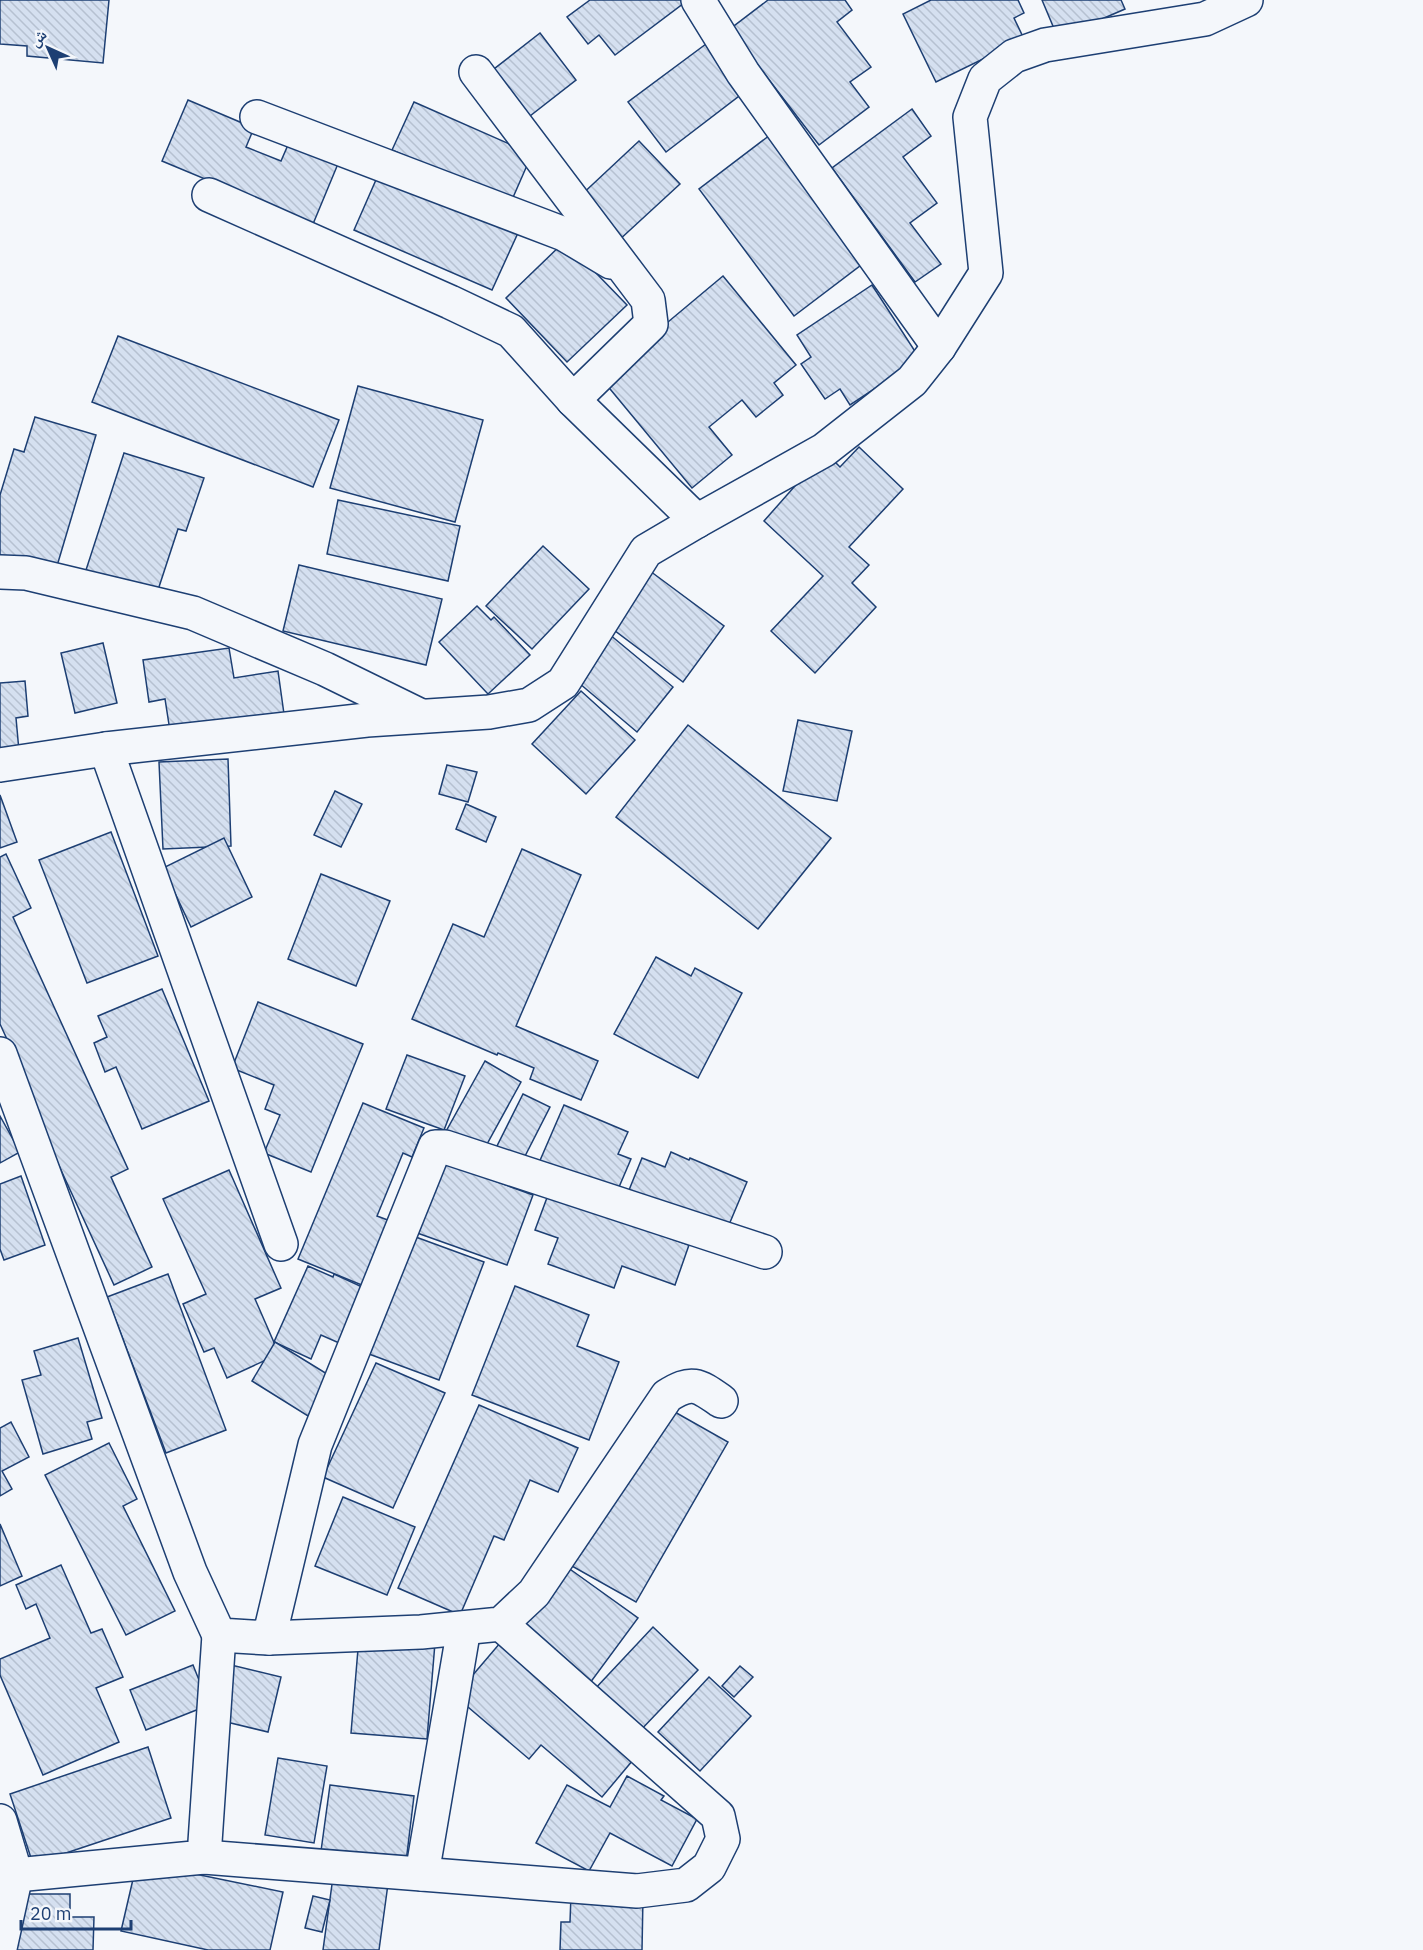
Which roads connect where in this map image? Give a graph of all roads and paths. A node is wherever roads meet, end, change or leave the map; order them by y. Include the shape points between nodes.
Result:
1 (698, 0) edge
2 (1246, 0) edge
3 (476, 72) dead end
4 (257, 117) dead end
5 (209, 195) dead end
6 (625, 271) junction
7 (939, 347) junction
8 (573, 400) junction
9 (697, 521) junction
10 (0, 572) edge
11 (421, 717) junction
12 (106, 749) junction
13 (0, 765) edge
14 (0, 1054) edge
15 (281, 1244) dead end
16 (765, 1252) dead end
17 (721, 1401) dead end
18 (501, 1624) junction
19 (464, 1628) junction
20 (219, 1635) junction
21 (269, 1638) junction
22 (0, 1821) edge
23 (204, 1857) junction
24 (422, 1874) junction
25 (16, 1875) junction
26 (0, 1948) edge

1 - 7 street via 743,73
2 - 7 street via 1205,18 1045,45 1014,56 985,79 970,117 986,273
3 - 6 street
4 - 6 street via 564,234
5 - 8 street via 511,331
6 - 8 street via 648,300 651,324
7 - 9 street via 912,381 824,450
8 - 9 street
9 - 11 street via 646,551 563,683 530,705
10 - 11 street via 26,573 193,613 325,669
11 - 12 street
12 - 13 street
12 - 15 street
14 - 20 street via 190,1572
16 - 21 street via 445,1147 435,1147 315,1445
17 - 18 street via 703,1388 683,1386 667,1396 534,1593
18 - 19 street
18 - 24 street via 717,1816 723,1839 709,1867 686,1885 637,1891
19 - 21 street
19 - 24 street
20 - 21 street
20 - 23 street
22 - 25 street
23 - 24 street
23 - 25 street
25 - 26 street

